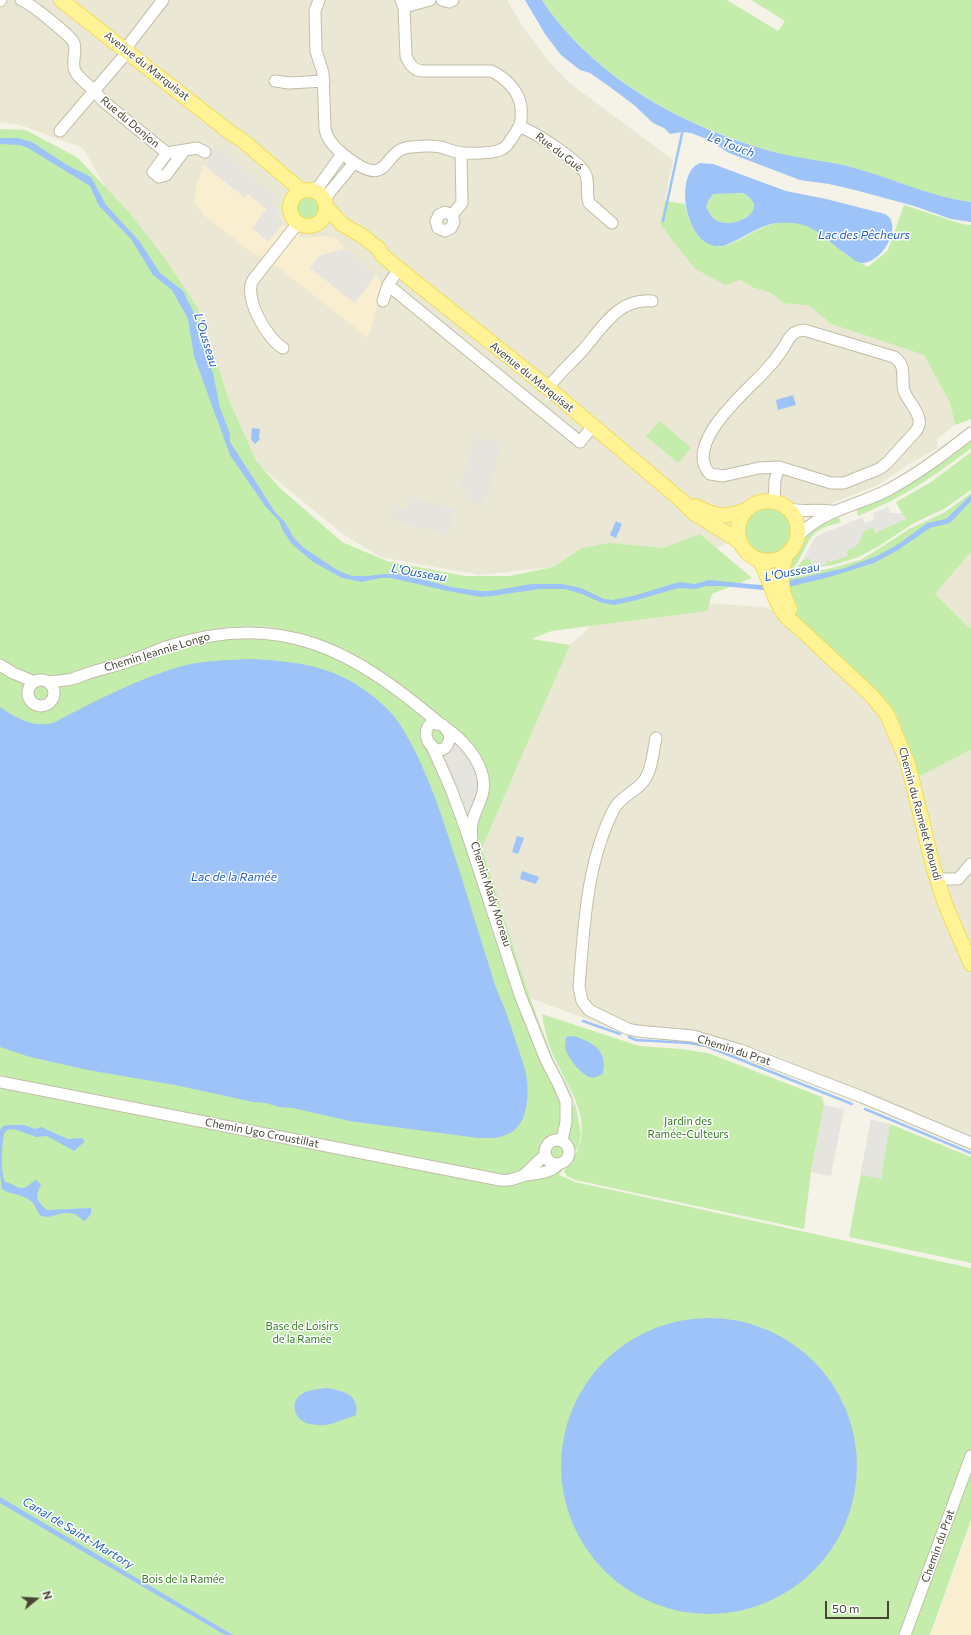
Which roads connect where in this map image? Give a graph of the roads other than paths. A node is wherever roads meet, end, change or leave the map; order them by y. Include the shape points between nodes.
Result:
1 (21, 0) edge
2 (61, 0) edge
3 (163, 0) edge
4 (319, 0) edge
5 (430, 0) edge
6 (442, 0) edge
7 (453, 0) edge
8 (402, 4) edge
9 (126, 50) junction
10 (275, 81) dead end
11 (324, 82) junction
12 (94, 91) junction
13 (520, 127) junction
14 (60, 131) dead end
15 (232, 134) junction
16 (184, 152) junction
17 (205, 152) dead end
18 (167, 153) junction
19 (461, 153) junction
20 (342, 154) junction
21 (354, 163) junction
22 (308, 191) junction
23 (292, 202) junction
24 (326, 204) junction
25 (452, 215) dead end
26 (320, 222) junction
27 (298, 223) junction
28 (612, 223) dead end
29 (382, 255) junction
30 (399, 270) junction
31 (388, 285) junction
32 (384, 301) dead end
33 (652, 301) dead end
34 (283, 348) dead end
35 (548, 388) junction
36 (593, 426) junction
37 (971, 433) edge
38 (779, 467) junction
39 (681, 500) junction
40 (774, 501) junction
41 (789, 509) junction
42 (746, 510) junction
43 (832, 511) junction
44 (798, 536) junction
45 (741, 543) junction
46 (787, 554) junction
47 (759, 560) junction
48 (776, 585) junction
49 (0, 665) edge
50 (13, 673) junction
51 (71, 680) junction
52 (35, 682) junction
53 (48, 682) junction
54 (27, 694) junction
55 (55, 698) junction
56 (418, 706) junction
57 (443, 725) junction
58 (426, 732) junction
59 (656, 738) dead end
60 (432, 746) junction
61 (971, 864) edge
62 (937, 879) junction
63 (971, 964) edge
64 (524, 1002) junction
65 (0, 1081) edge
66 (562, 1140) junction
67 (971, 1143) edge
68 (545, 1155) junction
69 (559, 1164) junction
70 (523, 1176) junction
71 (971, 1456) edge
72 (905, 1635) edge

1 - 12 street, Rue du Donjon via 30,4 71,38 75,49 75,71
2 - 9 main road, Avenue du Marquisat
3 - 9 street
4 - 11 street via 315,11 316,51 323,68
5 - 8 street
6 - 7 street
8 - 13 street via 406,56 412,67 424,71 493,72 517,93 522,118
9 - 12 street via 121,60
9 - 15 main road, Avenue du Marquisat
10 - 11 street
11 - 20 street via 325,132
12 - 14 street
12 - 18 street, Rue du Donjon
13 - 19 street via 501,150
13 - 28 street, Rue du Gué via 539,135 580,167 586,176 589,203
15 - 22 main road, Avenue du Marquisat
15 - 23 main road, Avenue du Marquisat via 245,152 282,184
16 - 17 street, Rue du Donjon via 196,148
16 - 18 street, Rue du Donjon
16 - 18 street, Rue du Donjon via 166,174 159,177 153,172
19 - 21 street via 439,147 409,147 400,150 386,166 377,170 367,170
19 - 25 street via 462,203
20 - 21 street
20 - 22 street via 320,185
21 - 24 street via 329,193
22 - 23 main road via 294,198
22 - 24 main road via 318,193
23 - 27 main road via 292,214
24 - 26 main road via 326,212
24 - 29 main road, Avenue du Marquisat via 343,225 378,248
26 - 27 main road via 309,226
26 - 29 main road, Avenue du Marquisat
27 - 34 street via 250,286 262,325 271,338
29 - 30 main road, Avenue du Marquisat
30 - 31 street
30 - 35 main road, Avenue du Marquisat
31 - 32 street
31 - 36 street via 580,442
33 - 35 street via 635,302 605,321
35 - 36 main road, Avenue du Marquisat
36 - 39 main road, Avenue du Marquisat
37 - 43 street via 935,462 886,491
38 - 38 street via 836,484 879,469 887,463 919,426 918,414 905,392 903,368 899,360 810,331 794,333 766,371 738,398 716,425 709,437 704,456 707,471 715,476
38 - 40 street
39 - 42 main road, Avenue du Marquisat via 720,516 731,516
39 - 45 main road, Avenue du Marquisat via 694,513
40 - 41 main road
40 - 42 main road via 759,502
41 - 43 street
41 - 44 main road via 798,526
42 - 45 main road via 738,526
43 - 44 street via 805,528
44 - 46 main road
45 - 47 main road via 748,553
46 - 47 main road via 775,560
46 - 48 main road, Chemin du Ramelet Moundi
47 - 48 main road, Chemin du Ramelet Moundi
48 - 62 main road, Chemin du Ramelet Moundi via 797,626 871,695 887,714 908,764
49 - 50 street
50 - 52 street
50 - 54 street
51 - 53 street, Chemin Jeannie Longo
51 - 55 street, Chemin Jeannie Longo
51 - 56 street, Chemin Jeannie Longo via 196,639 237,632 274,634 306,641 344,656 380,677
52 - 53 street
52 - 54 street via 30,685
53 - 55 street via 54,689
54 - 55 street via 31,702 41,706 49,704
56 - 57 street, Chemin Jeannie Longo
56 - 58 street
57 - 58 street via 430,724
57 - 60 street via 450,733 449,743 440,750
57 - 64 street, Chemin Mady Moreau via 469,749 482,773 483,791 472,821 471,834 524,995
58 - 60 street
59 - 67 street, Chemin du Prat via 646,777 616,807 595,861 585,911 579,987 586,1007 594,1014 632,1030 705,1039 764,1058
60 - 64 street, Chemin Mady Moreau via 463,822
61 - 62 street via 958,879
62 - 63 main road, Chemin du Ramelet Moundi
64 - 66 street, Chemin Mady Moreau via 546,1060 566,1101 566,1122
65 - 70 street, Chemin Ugo Croustillat via 500,1180 508,1181
66 - 68 street via 555,1139 550,1142
66 - 69 street via 569,1147 569,1156
68 - 69 street via 550,1162
68 - 70 street
69 - 70 street, Chemin Ugo Croustillat via 537,1175
71 - 72 street, Chemin du Prat

